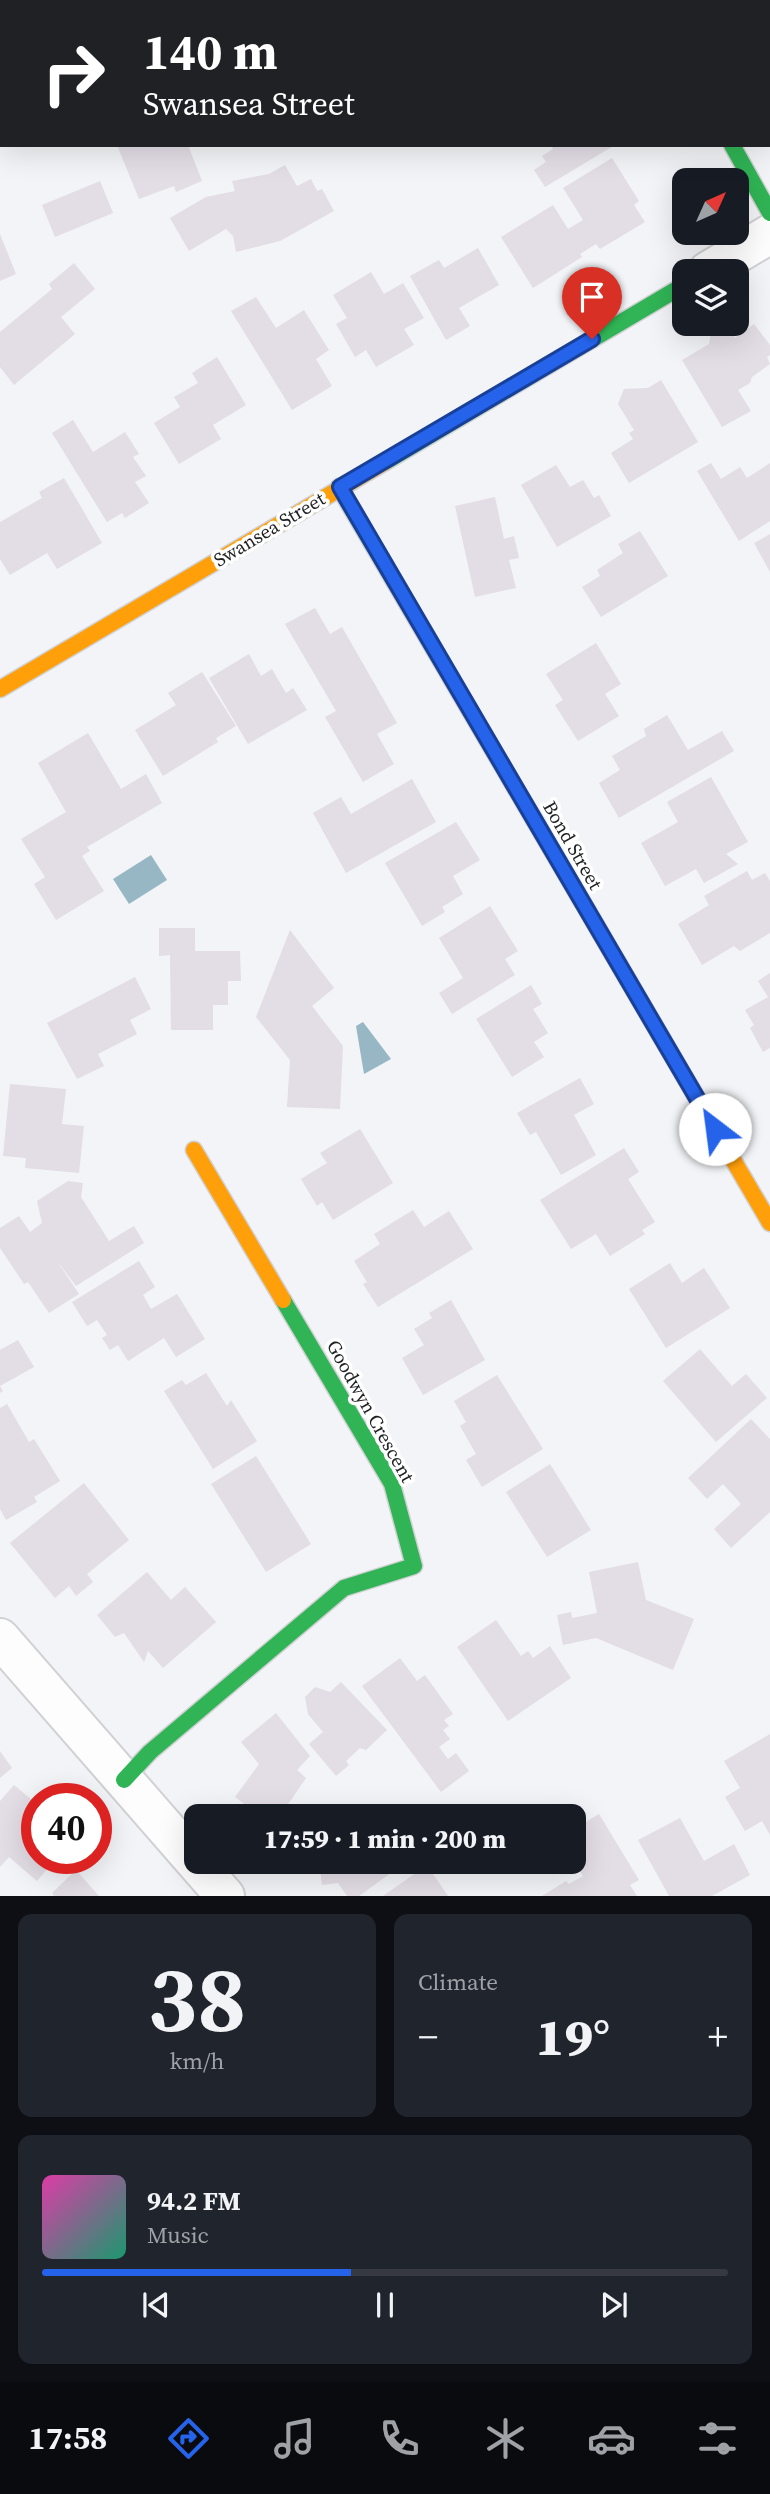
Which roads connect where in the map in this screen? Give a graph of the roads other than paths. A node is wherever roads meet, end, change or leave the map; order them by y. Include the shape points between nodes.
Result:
1 (734, 147) edge
2 (770, 213) edge
3 (770, 234) edge
4 (728, 259) edge
5 (672, 292) edge
6 (340, 487) junction
7 (0, 689) edge
8 (194, 1150) dead end
9 (770, 1223) edge
10 (0, 1638) edge
11 (124, 1780) junction
12 (225, 1895) edge

1 - 2 street
3 - 4 street
5 - 6 street, Swansea Street
6 - 7 street, Swansea Street
6 - 9 street, Bond Street
8 - 11 street, Goodwyn Crescent via 392,1484 414,1566 344,1588 150,1752
10 - 11 street
11 - 12 street

